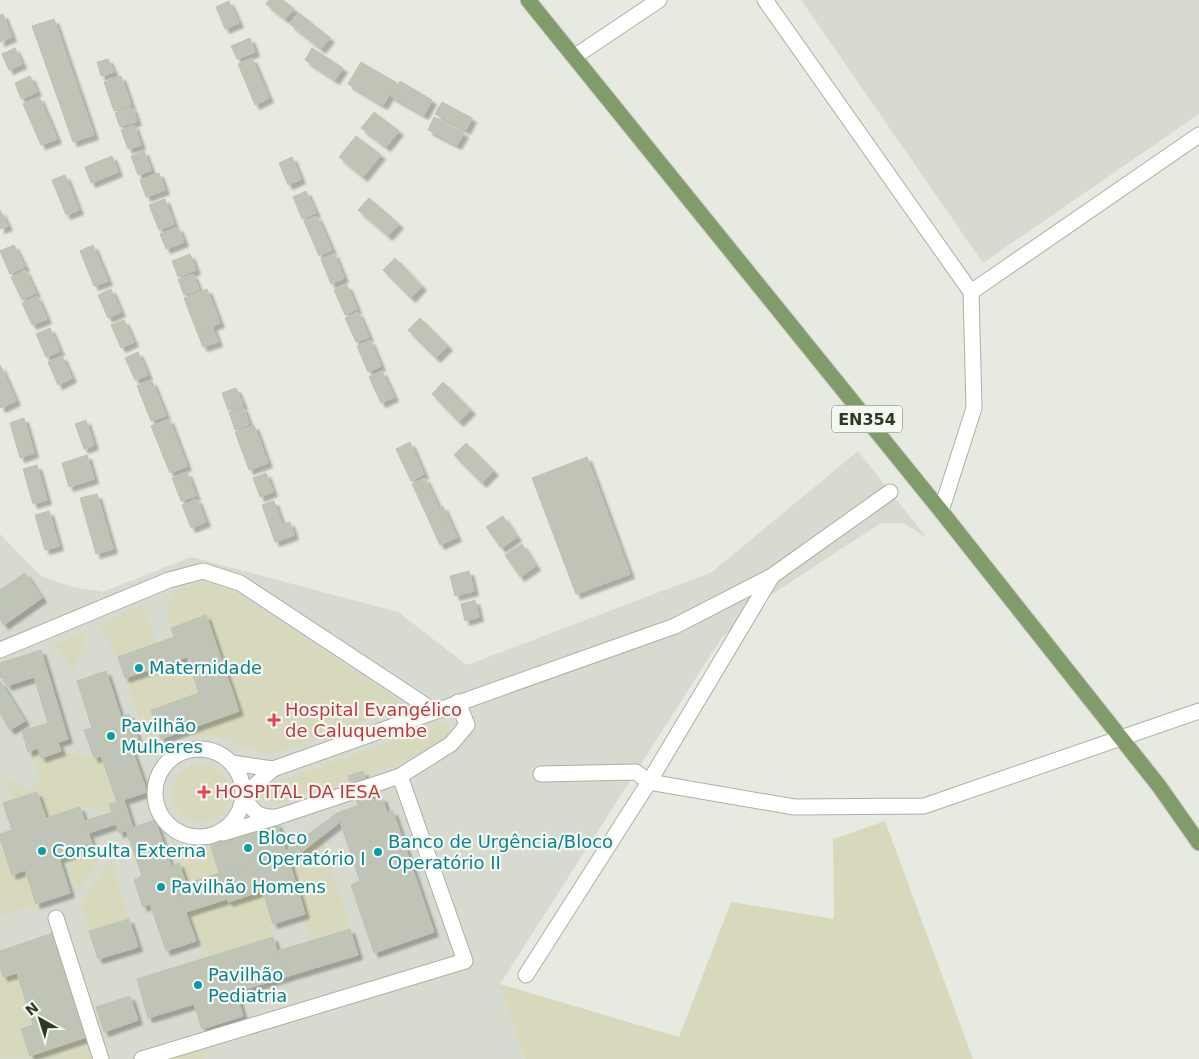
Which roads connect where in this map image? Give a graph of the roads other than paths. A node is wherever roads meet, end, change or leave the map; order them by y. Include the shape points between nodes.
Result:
1 (528, 0) edge
2 (659, 0) edge
3 (765, 0) edge
4 (574, 57) junction
5 (1199, 135) edge
6 (971, 292) junction
7 (890, 492) dead end
8 (941, 511) junction
9 (772, 576) junction
10 (0, 650) edge
11 (458, 702) junction
12 (434, 711) junction
13 (1199, 711) edge
14 (1121, 737) junction
15 (232, 762) junction
16 (273, 770) junction
17 (541, 774) dead end
18 (400, 776) junction
19 (649, 782) junction
20 (244, 796) junction
21 (277, 816) junction
22 (214, 836) junction
23 (1199, 843) edge
24 (56, 918) dead end
25 (526, 976) dead end
26 (101, 1059) edge
27 (142, 1059) edge

1 - 4 main road, EN354
2 - 4 street
3 - 6 street
4 - 8 main road, EN354
5 - 6 street
6 - 8 street via 974,408
7 - 9 street
8 - 14 main road, EN354
9 - 11 street via 675,626
9 - 19 street
10 - 12 street via 169,580 204,571 240,583
11 - 12 street
11 - 18 street via 467,725 451,744
12 - 16 street
13 - 14 street
14 - 19 street via 924,806 794,807
14 - 23 main road, EN354
15 - 16 street
15 - 20 street via 240,775
15 - 22 street via 206,749 178,754 158,776 154,791 162,818 172,829 185,836
16 - 20 street
17 - 19 street via 636,772
18 - 21 street
18 - 27 street via 465,960
19 - 25 street
20 - 21 street via 252,809 264,817
20 - 22 street via 237,818
21 - 22 street
24 - 26 street

